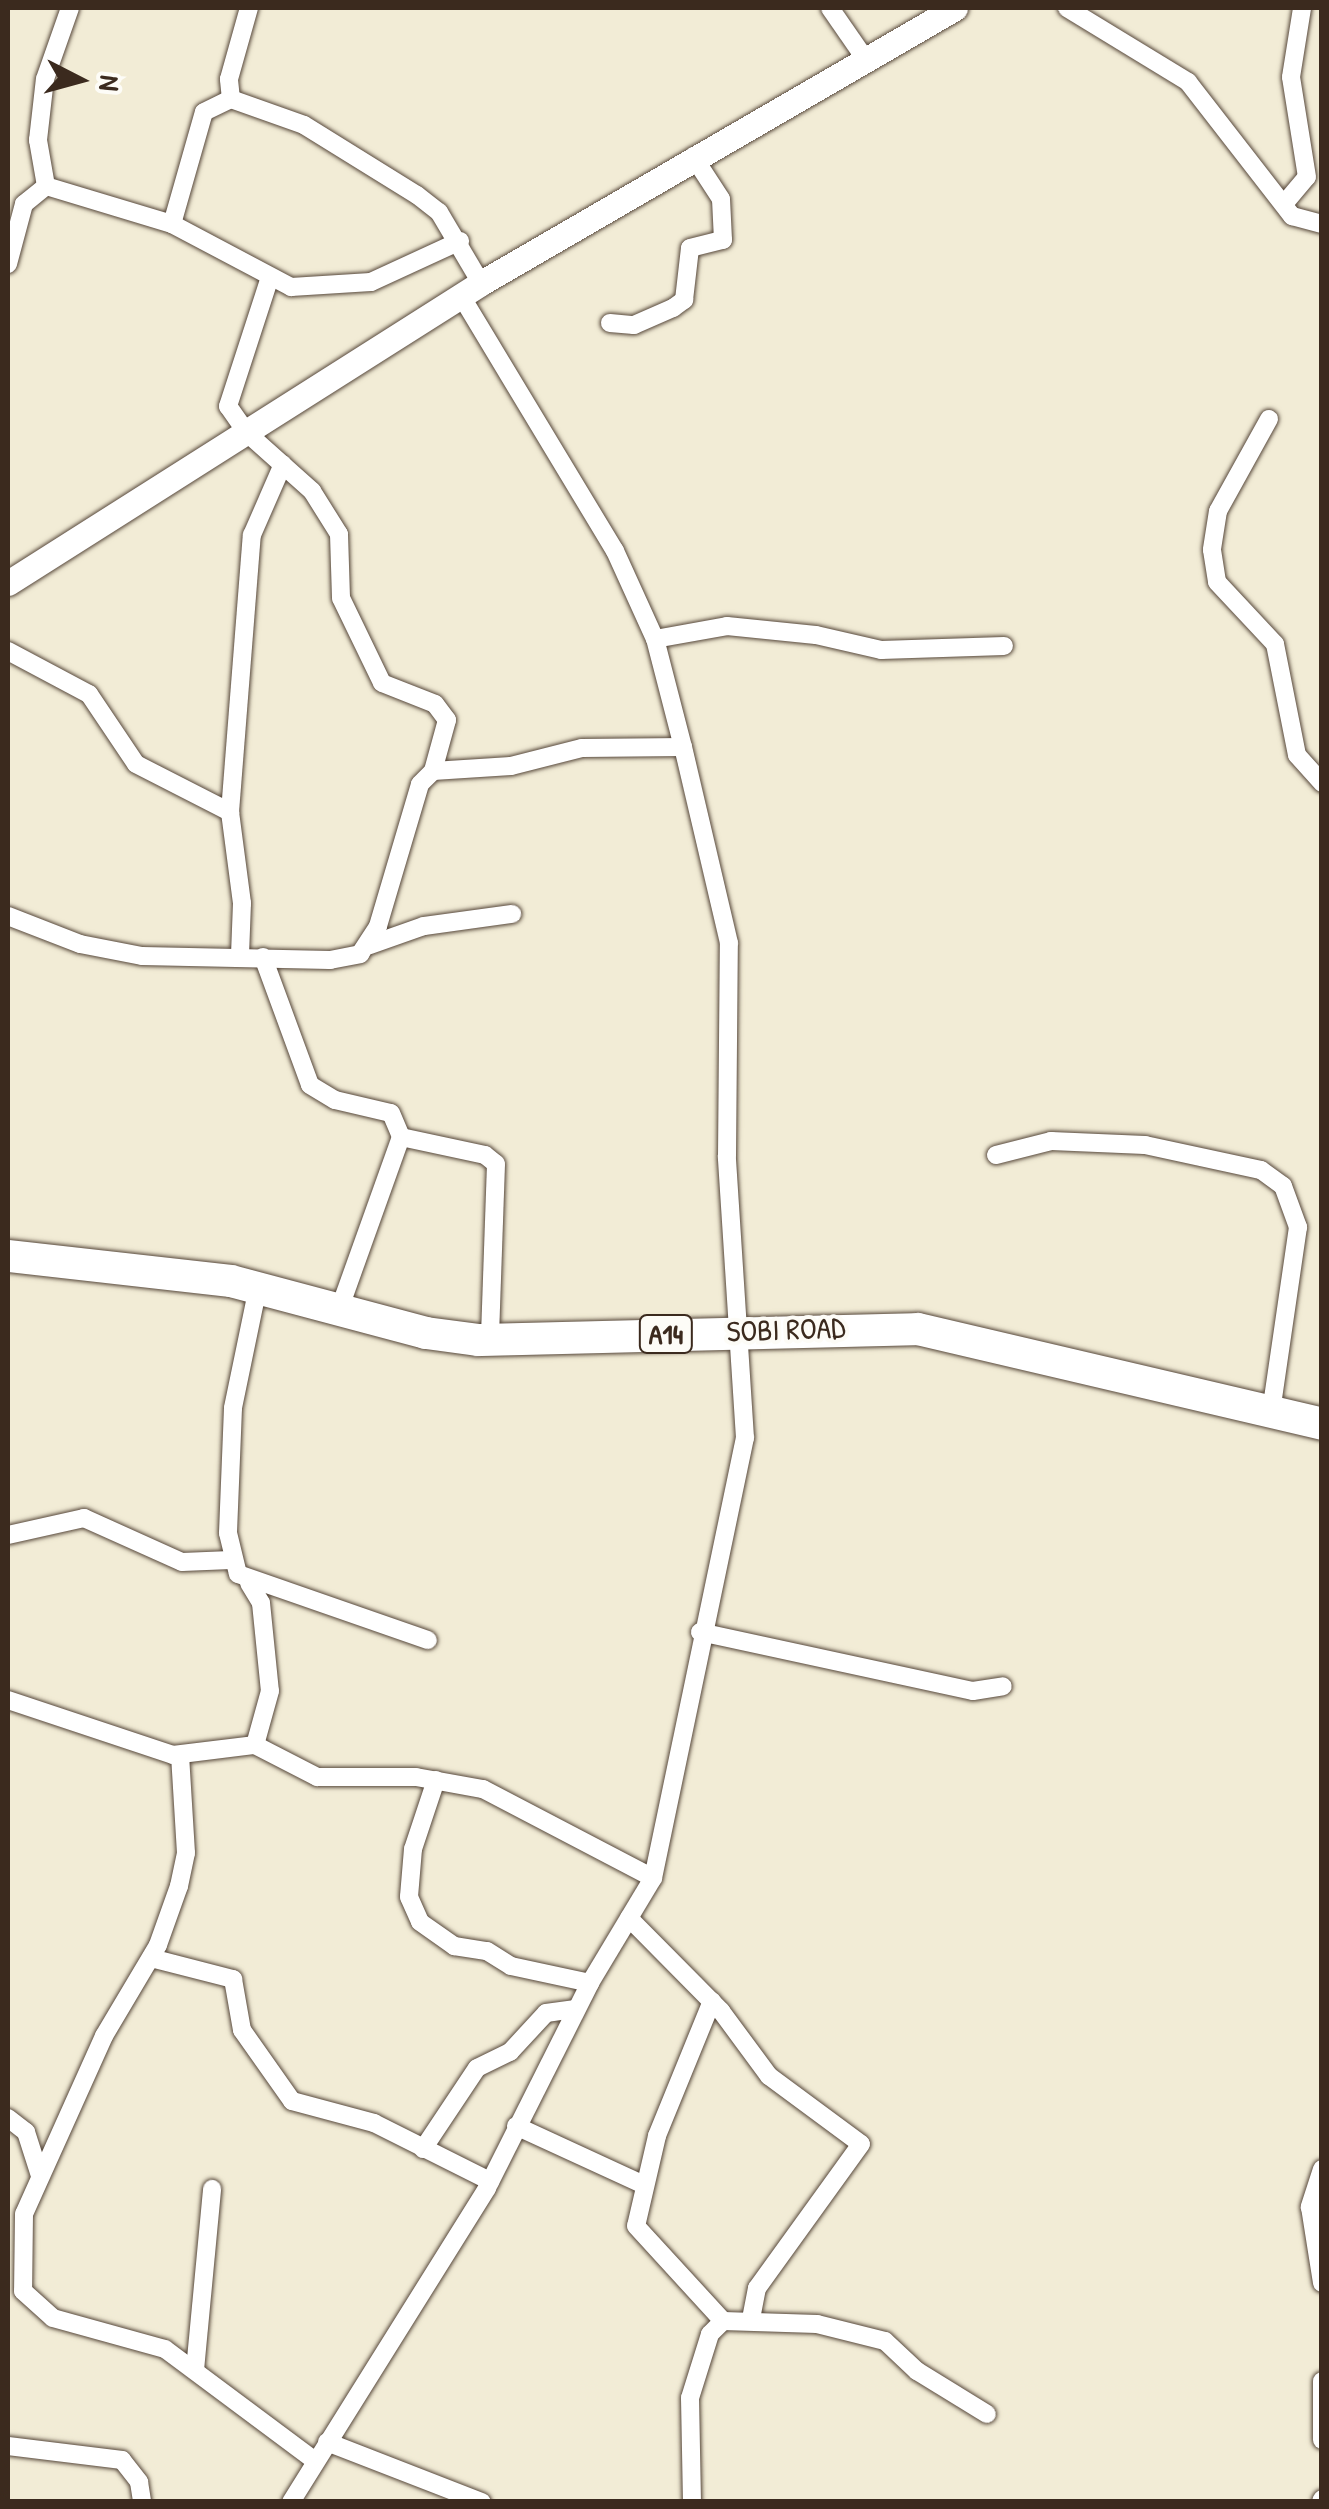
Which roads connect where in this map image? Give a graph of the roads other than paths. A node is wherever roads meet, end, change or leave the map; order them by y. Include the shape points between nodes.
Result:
1 (70, 8) edge
2 (248, 8) edge
3 (830, 8) edge
4 (955, 8) edge
5 (1066, 8) edge
6 (1302, 8) edge
7 (866, 60) junction
8 (231, 99) junction
9 (693, 156) junction
10 (46, 186) junction
11 (1284, 204) junction
12 (172, 224) junction
13 (1322, 224) edge
14 (460, 241) junction
15 (8, 264) edge
16 (270, 277) junction
17 (472, 290) junction
18 (610, 324) dead end
19 (1268, 419) dead end
20 (246, 432) junction
21 (283, 464) junction
22 (8, 583) edge
23 (655, 639) junction
24 (1004, 646) dead end
25 (8, 652) edge
26 (682, 747) junction
27 (433, 771) junction
28 (1322, 783) edge
29 (230, 812) junction
30 (512, 914) dead end
31 (8, 916) edge
32 (370, 945) junction
33 (240, 956) junction
34 (263, 957) junction
35 (402, 1137) junction
36 (996, 1155) dead end
37 (8, 1256) edge
38 (258, 1287) junction
39 (340, 1310) junction
40 (742, 1330) junction
41 (490, 1340) junction
42 (1271, 1412) junction
43 (1322, 1424) edge
44 (8, 1535) edge
45 (231, 1560) junction
46 (250, 1583) junction
47 (700, 1632) junction
48 (428, 1640) dead end
49 (1003, 1686) dead end
50 (8, 1700) edge
51 (255, 1745) junction
52 (180, 1755) junction
53 (436, 1780) junction
54 (653, 1878) junction
55 (629, 1918) junction
56 (152, 1958) junction
57 (590, 1982) junction
58 (712, 2001) junction
59 (576, 2009) junction
60 (8, 2118) edge
61 (516, 2126) junction
62 (423, 2148) junction
63 (1322, 2168) edge
64 (40, 2176) junction
65 (490, 2182) junction
66 (642, 2184) junction
67 (212, 2189) dead end
68 (1316, 2207) edge
69 (14, 2238) edge
70 (1322, 2283) edge
71 (750, 2320) junction
72 (722, 2321) junction
73 (195, 2370) junction
74 (1322, 2380) edge
75 (987, 2414) dead end
76 (1322, 2440) edge
77 (327, 2442) junction
78 (8, 2446) edge
79 (316, 2461) junction
80 (142, 2502) edge
81 (290, 2502) edge
82 (482, 2502) edge
83 (692, 2502) edge

1 - 10 street via 45,79 38,140
2 - 8 street via 229,78
3 - 7 street
4 - 7 street
5 - 11 street via 1188,82
6 - 11 street via 1291,77 1307,177
7 - 9 street
8 - 12 street via 204,112
8 - 14 street via 304,125 370,161 439,212
9 - 17 street
9 - 18 street via 721,199 723,240 690,248 684,300 634,326
10 - 12 street
10 - 15 street via 24,204
11 - 13 street via 1301,222
12 - 16 street
14 - 16 street via 371,282 291,287
14 - 17 street
16 - 20 street via 229,402
17 - 20 street
17 - 23 street
19 - 28 street via 1218,511 1212,550 1217,582 1275,644 1297,755
20 - 21 street
20 - 22 street
21 - 27 street via 340,534 341,598 380,678 434,704 447,720
21 - 29 street via 252,535
23 - 24 street via 727,626 899,651
23 - 26 street
25 - 29 street via 89,694 136,764
26 - 27 street via 582,748 511,766
26 - 40 street via 729,943 727,1156
27 - 32 street via 420,784
29 - 33 street via 242,903
30 - 32 street via 424,926
31 - 33 street via 111,951
32 - 34 street via 330,960
33 - 34 street
34 - 35 street via 310,1085 335,1100 391,1113
35 - 39 street
35 - 41 street via 485,1155 496,1164
36 - 42 street via 1051,1140 1129,1143 1261,1170 1282,1186 1298,1227
37 - 38 highway, SOBI ROAD / A14
38 - 39 highway, SOBI ROAD / A14
38 - 45 street via 233,1408
39 - 41 highway, SOBI ROAD / A14 via 426,1333
40 - 41 highway, SOBI ROAD / A14
40 - 42 highway, SOBI ROAD / A14 via 918,1329
40 - 47 street via 740,1475
42 - 43 highway, SOBI ROAD / A14
44 - 45 street via 84,1518 182,1562
45 - 46 street
46 - 48 street
46 - 51 street via 261,1603 270,1691
47 - 49 street via 974,1690
47 - 54 street via 667,1834
50 - 52 street
51 - 52 street
51 - 53 street via 316,1778
52 - 56 street via 186,1853
53 - 54 street via 483,1789
53 - 57 street via 413,1849 408,1897 420,1922 454,1946
54 - 55 street
55 - 57 street
55 - 58 street
56 - 62 street via 233,1979 242,2030 292,2101 374,2123
56 - 64 street via 104,2036 81,2100
57 - 59 street
58 - 66 street
58 - 71 street via 770,2076 861,2144 757,2288
59 - 61 street
59 - 62 street via 546,2012 510,2052 477,2068
60 - 64 street via 26,2132
61 - 65 street
61 - 66 street
62 - 65 street
63 - 68 street
64 - 69 street
65 - 77 street
66 - 72 street via 636,2226
67 - 73 street
68 - 70 street
69 - 73 street via 23,2291 39,2310 165,2349
71 - 72 street
71 - 75 street via 816,2324 885,2341 917,2371
72 - 83 street via 710,2334 690,2398
73 - 79 street
74 - 76 street
77 - 79 street
77 - 82 street
78 - 80 street via 122,2460 139,2482
79 - 81 street

